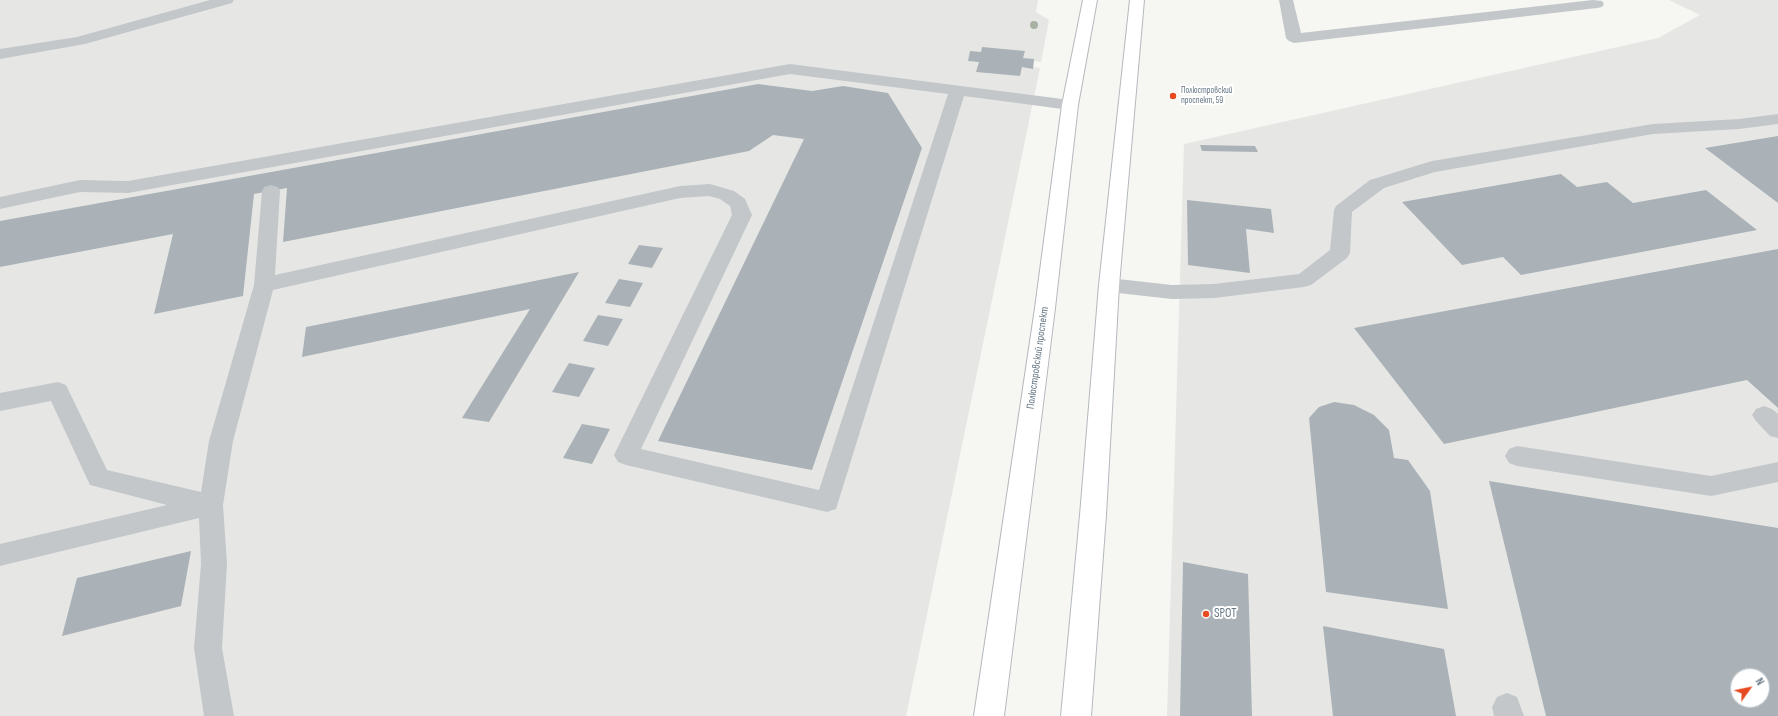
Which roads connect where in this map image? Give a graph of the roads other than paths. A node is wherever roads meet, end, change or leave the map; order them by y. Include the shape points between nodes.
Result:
1 (227, 0) edge
2 (1090, 0) edge
3 (1137, 0) edge
4 (1286, 0) edge
5 (1597, 4) dead end
6 (0, 54) edge
7 (958, 90) junction
8 (1070, 105) junction
9 (1778, 119) edge
10 (273, 174) junction
11 (0, 203) edge
12 (264, 285) junction
13 (1110, 285) junction
14 (0, 402) edge
15 (1517, 456) dead end
16 (1778, 472) edge
17 (211, 505) junction
18 (0, 555) edge
19 (219, 716) edge
20 (989, 716) edge
21 (1076, 716) edge

1 - 6 lane via 79,41
2 - 8 main road, Полюстровский проспект
3 - 13 main road
4 - 5 lane via 1294,38
7 - 8 lane
7 - 10 lane via 790,69
7 - 12 lane via 827,502 626,455 742,215 738,203 727,195 710,190 680,192
8 - 20 main road, Полюстровский проспект
9 - 13 lane via 1653,129 1432,168 1377,184 1343,210 1340,253 1304,280 1214,291 1172,292
10 - 11 lane via 128,187 80,186
10 - 12 lane
12 - 17 lane via 221,441
13 - 21 main road
14 - 17 lane via 58,391 99,478
15 - 16 lane via 1711,486
17 - 18 lane
17 - 19 lane via 214,564 208,648

